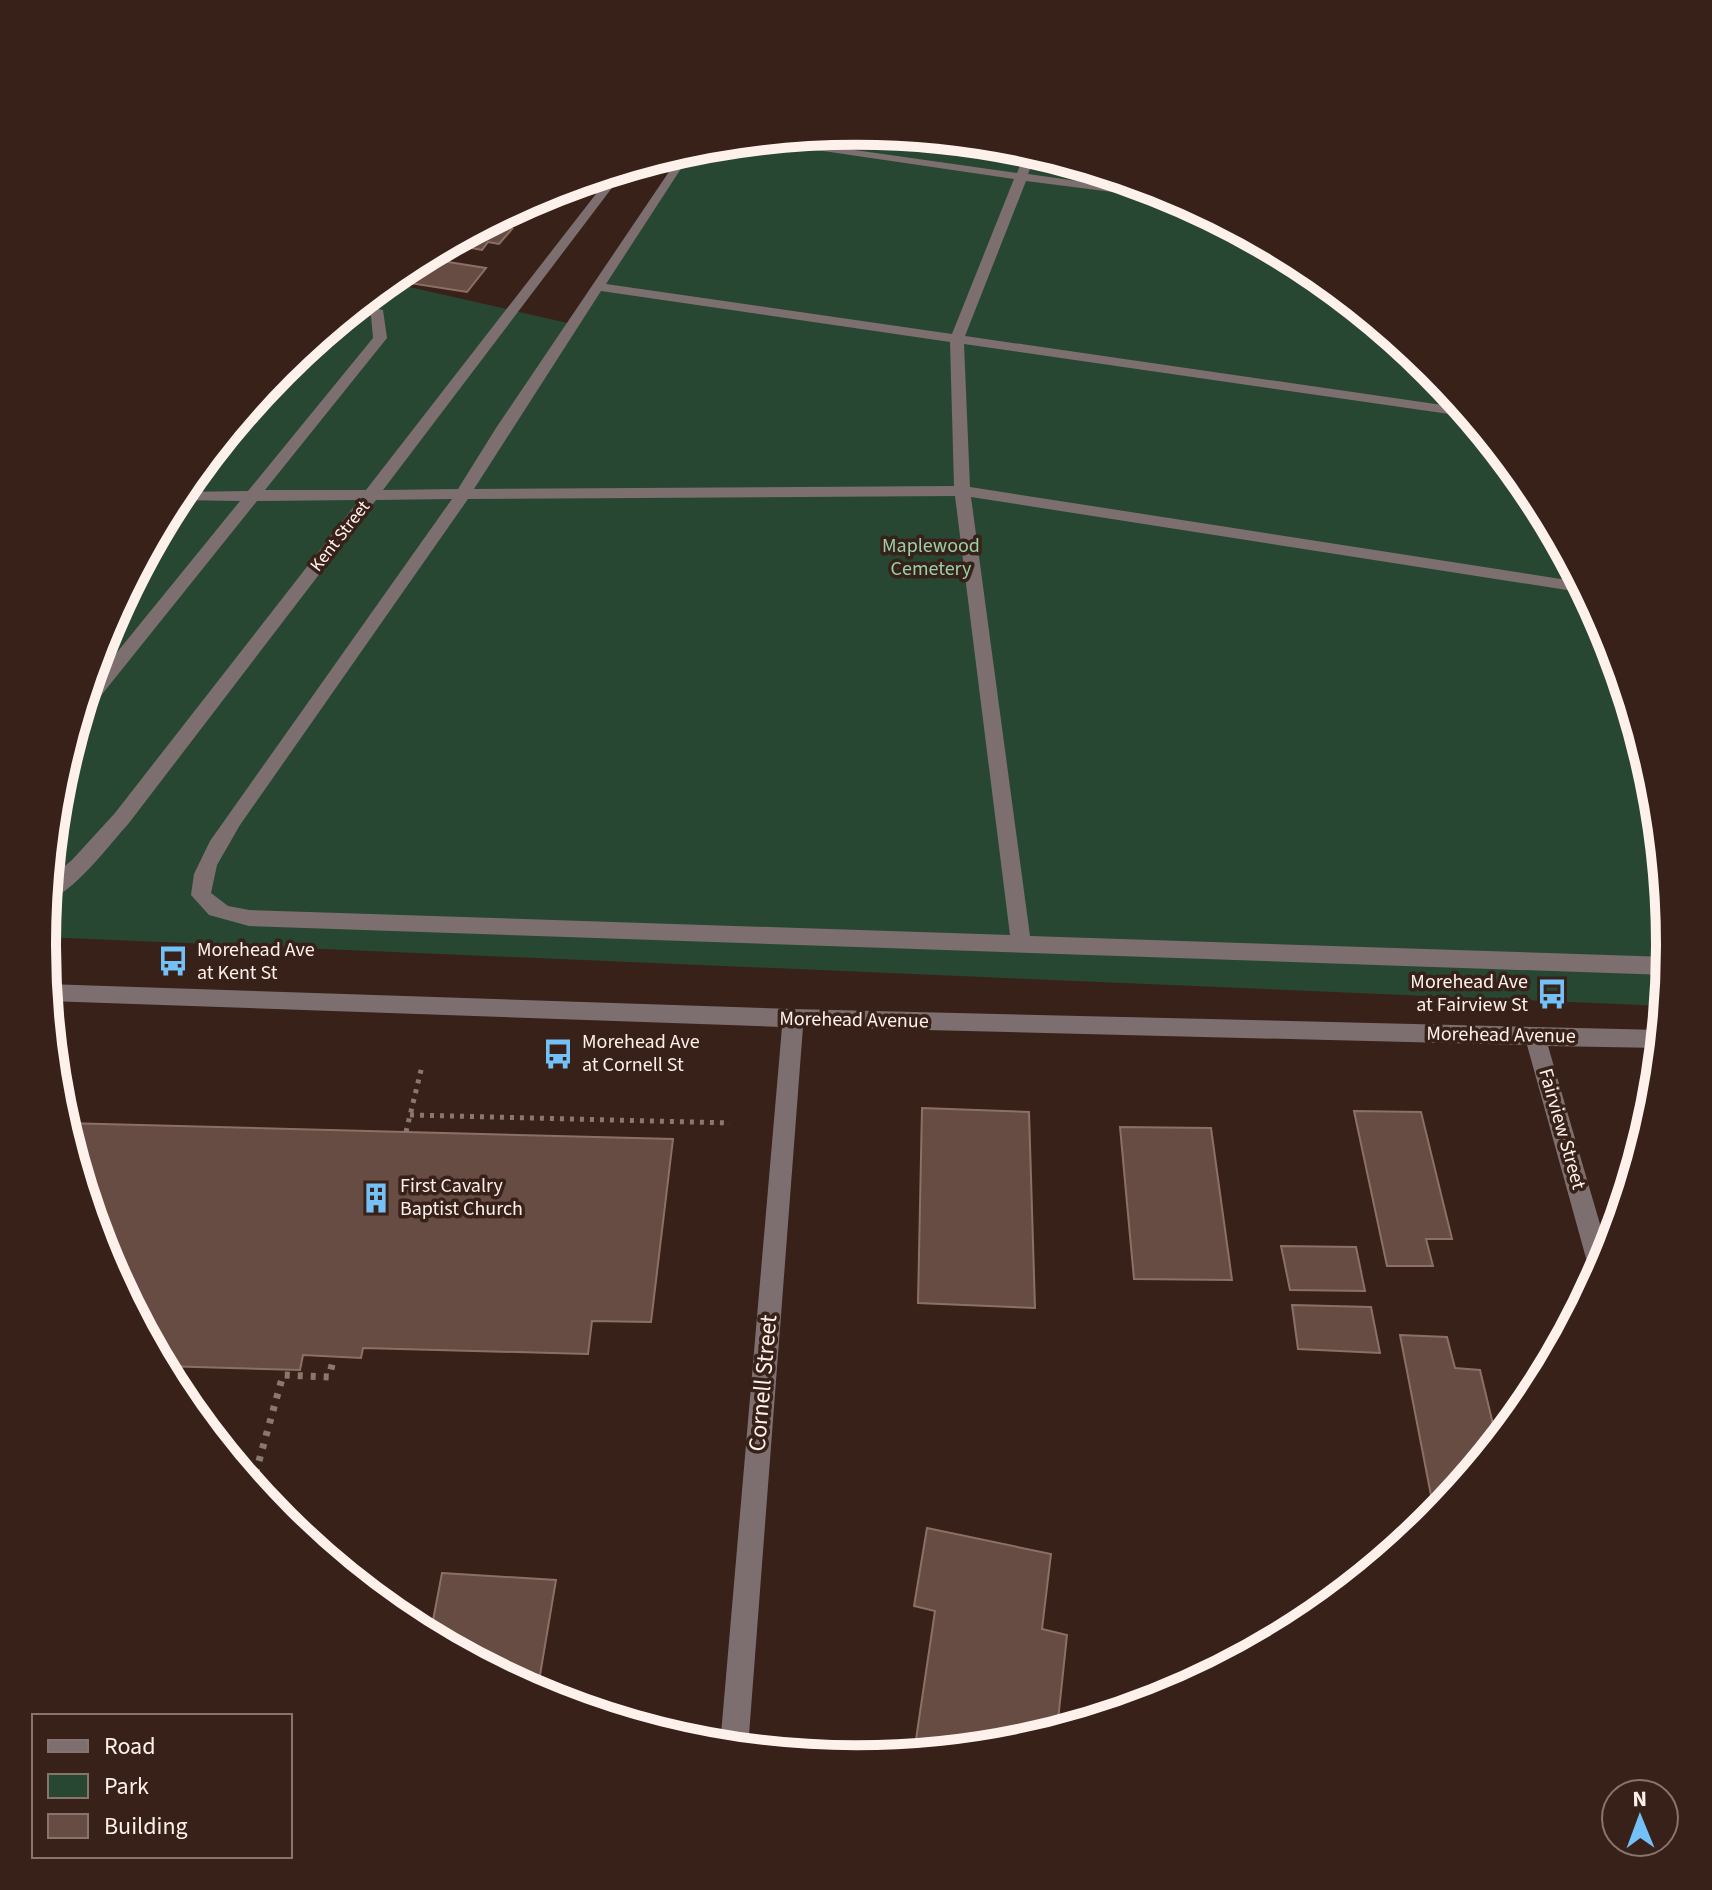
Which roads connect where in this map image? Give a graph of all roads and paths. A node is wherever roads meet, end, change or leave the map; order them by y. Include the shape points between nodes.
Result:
1 (807, 147) edge
2 (1028, 164) edge
3 (679, 165) edge
4 (1023, 179) junction
5 (611, 183) edge
6 (1127, 192) edge
7 (598, 287) junction
8 (368, 311) edge
9 (957, 338) junction
10 (1450, 411) edge
11 (962, 491) junction
12 (254, 494) junction
13 (195, 496) edge
14 (462, 496) junction
15 (370, 497) junction
16 (1570, 586) edge
17 (99, 686) edge
18 (59, 883) edge
19 (1021, 945) junction
20 (1655, 966) edge
21 (58, 992) edge
22 (793, 1018) junction
23 (1535, 1036) junction
24 (1650, 1039) edge
25 (422, 1066) dead end
26 (410, 1115) junction
27 (730, 1123) dead end
28 (406, 1132) dead end
29 (1596, 1250) edge
30 (334, 1357) dead end
31 (256, 1473) edge
32 (735, 1735) edge

1 - 4 street
2 - 4 street
3 - 7 street
4 - 6 street
4 - 9 street
5 - 15 street, Kent Street
7 - 9 street
7 - 14 street
8 - 12 street via 378,313 380,338
9 - 10 street
9 - 11 street
11 - 14 street
11 - 16 street
11 - 19 street
12 - 13 street
12 - 15 street
12 - 17 street
14 - 15 street
14 - 19 street via 233,820 201,882 201,895 210,907 249,918
15 - 18 street, Kent Street via 122,818
19 - 20 street
21 - 22 street, Morehead Avenue
22 - 23 street, Morehead Avenue
22 - 32 street, Cornell Street
23 - 24 street, Morehead Avenue
23 - 29 street, Fairview Street
25 - 26 path
26 - 27 path
26 - 28 path
30 - 31 path via 329,1377 283,1375

